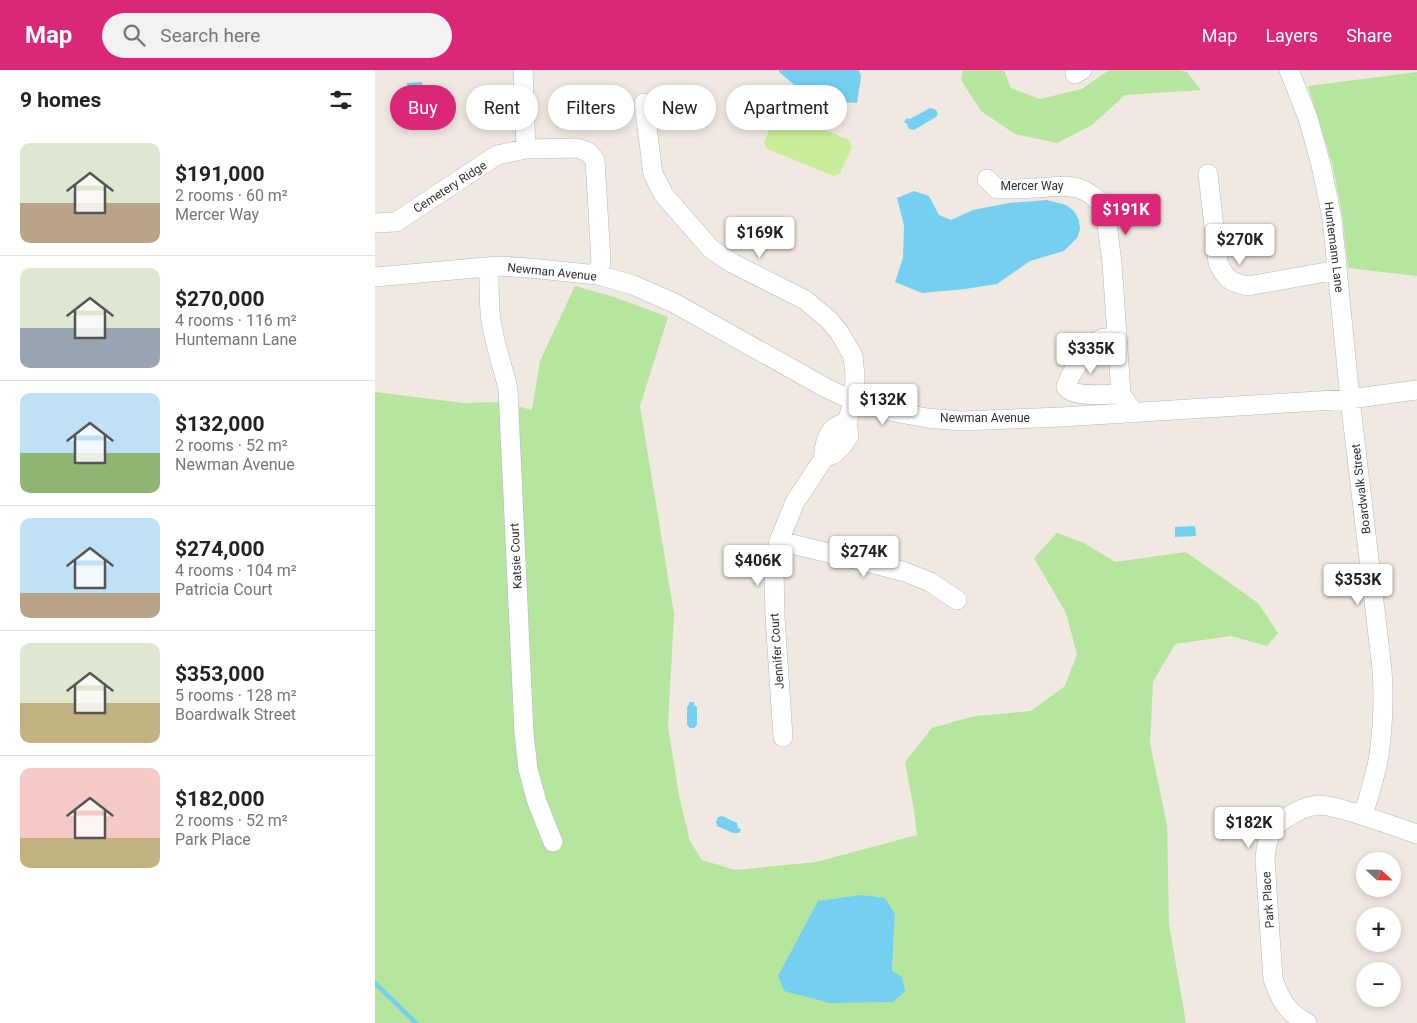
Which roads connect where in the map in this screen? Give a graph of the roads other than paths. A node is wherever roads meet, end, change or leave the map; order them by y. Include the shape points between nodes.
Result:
1 (523, 70) edge
2 (1289, 70) edge
3 (647, 130) edge
4 (526, 149) junction
5 (1209, 174) dead end
6 (987, 179) dead end
7 (375, 223) edge
8 (489, 268) junction
9 (1337, 270) junction
10 (598, 275) junction
11 (375, 277) edge
12 (1117, 338) junction
13 (1417, 390) edge
14 (1121, 394) junction
15 (1350, 399) junction
16 (853, 401) junction
17 (1133, 412) junction
18 (779, 541) junction
19 (957, 600) dead end
20 (783, 737) dead end
21 (1363, 815) junction
22 (1417, 834) edge
23 (553, 842) dead end
24 (1307, 1023) edge

1 - 4 street
2 - 9 street, Huntemann Lane via 1308,118 1321,166 1332,218
3 - 16 street, Jennifer Court via 653,174 664,195 711,248 732,264 805,300 839,332 853,356
4 - 7 street, Cemetery Ridge via 497,155 396,222
4 - 10 street, Cemetery Ridge via 577,148 588,152 595,160 601,261
5 - 9 street via 1218,263 1229,279 1247,286
6 - 12 street, Mercer Way via 997,189 1078,188 1101,203 1112,263
8 - 10 street, Newman Avenue via 498,266
8 - 11 street, Newman Avenue
8 - 23 street, Katsie Court via 490,311 508,389 528,769
9 - 15 street, Huntemann Lane
10 - 16 street, Newman Avenue via 633,285 674,303
12 - 14 street, Mercer Way
12 - 14 street via 1093,344 1068,379 1066,387 1079,394
13 - 15 street, Newman Avenue
14 - 17 street, Mercer Way
15 - 17 street, Newman Avenue
15 - 21 street, Boardwalk Street via 1384,697 1379,754
16 - 17 street, Newman Avenue via 927,418 962,421
16 - 18 street, Jennifer Court via 847,421 832,430 823,451 824,458 795,502
18 - 19 street via 905,572 930,582
18 - 20 street, Jennifer Court via 774,568
21 - 22 street, Park Place
21 - 24 street, Park Place via 1330,806 1307,807 1277,823 1269,838 1266,850 1273,979 1285,1006

